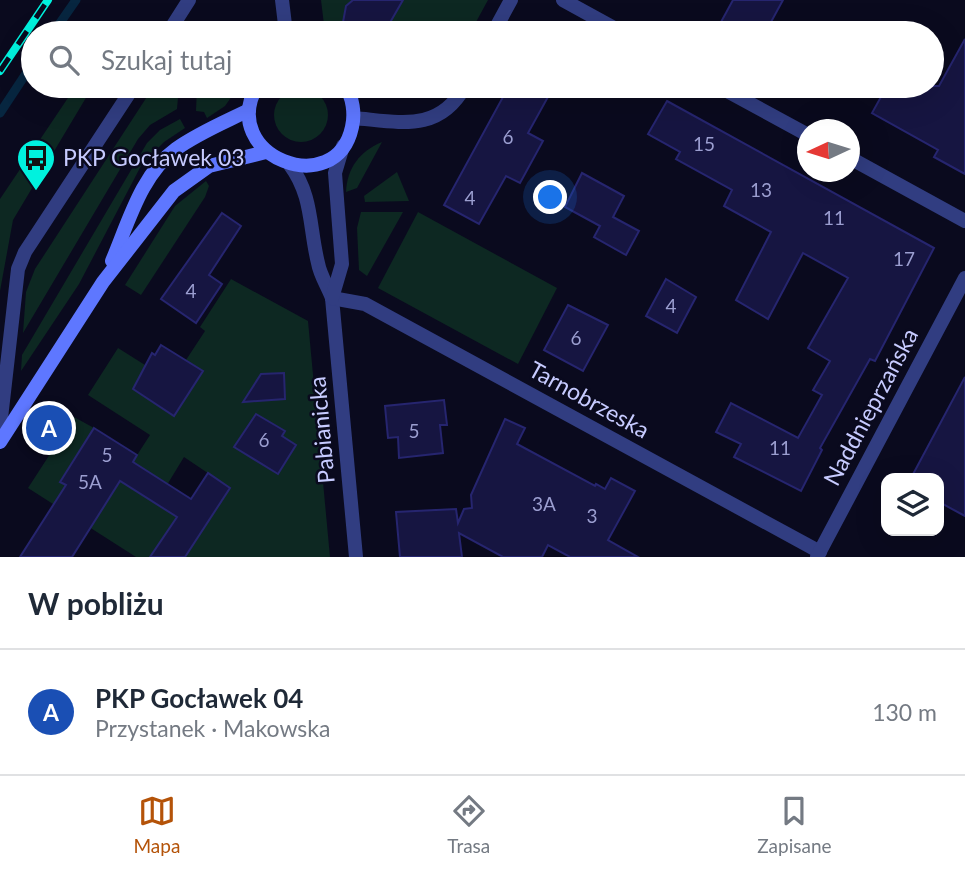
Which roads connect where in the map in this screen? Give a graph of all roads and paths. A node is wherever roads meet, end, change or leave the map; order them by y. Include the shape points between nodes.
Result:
1 (189, 0) edge
2 (282, 0) edge
3 (511, 0) edge
4 (563, 0) edge
5 (176, 21) edge
6 (285, 21) edge
7 (500, 21) edge
8 (601, 21) edge
9 (126, 98) edge
10 (252, 98) edge
11 (351, 98) edge
12 (456, 98) edge
13 (740, 98) edge
14 (248, 110) junction
15 (354, 118) junction
16 (797, 129) edge
17 (343, 146) junction
18 (266, 152) junction
19 (860, 164) edge
20 (290, 165) junction
21 (965, 221) edge
22 (965, 278) edge
23 (103, 282) junction
24 (332, 298) junction
25 (0, 427) edge
26 (0, 442) edge
27 (818, 554) edge
28 (356, 557) edge

1 - 5 street
2 - 6 street
3 - 7 street
4 - 8 street
9 - 25 street via 18,269
10 - 14 street
11 - 15 street
12 - 15 street via 430,120
13 - 16 street
14 - 18 street via 253,133
14 - 23 street via 161,162
15 - 17 street
17 - 20 street via 318,164
17 - 24 street, Pabianicka via 335,173 342,264
18 - 20 street
18 - 23 street via 209,166 189,177
19 - 21 street
20 - 24 street, Pabianicka via 310,204 318,264
22 - 27 street, Naddnieprzańska
23 - 26 street
24 - 27 street, Tarnobrzeska via 365,304
24 - 28 street, Pabianicka

